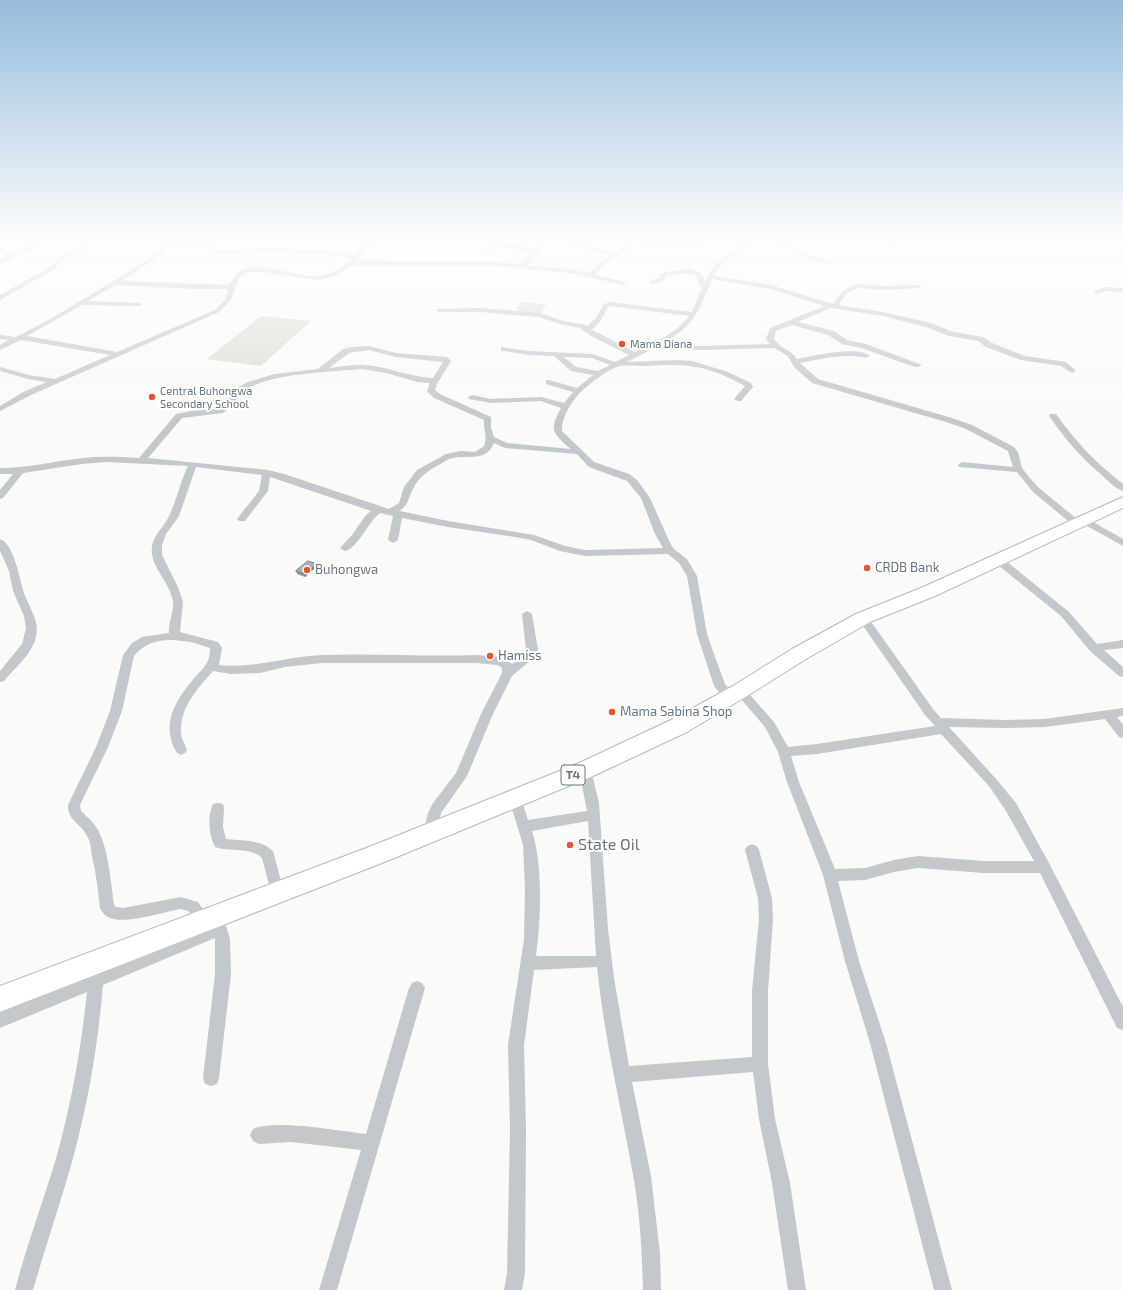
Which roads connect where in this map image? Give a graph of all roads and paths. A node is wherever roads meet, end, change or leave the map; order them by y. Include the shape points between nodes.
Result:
1 (84, 300) edge
2 (228, 300) edge
3 (609, 300) edge
4 (700, 300) edge
5 (817, 300) edge
6 (838, 300) edge
7 (80, 303) junction
8 (606, 304) junction
9 (139, 305) dead end
10 (833, 306) junction
11 (439, 310) dead end
12 (693, 314) junction
13 (790, 322) junction
14 (589, 329) junction
15 (0, 338) edge
16 (18, 338) junction
17 (775, 346) junction
18 (652, 347) junction
19 (0, 348) edge
20 (670, 348) dead end
21 (504, 349) dead end
22 (118, 354) junction
23 (556, 354) junction
24 (635, 355) junction
25 (866, 356) dead end
26 (795, 362) junction
27 (617, 364) junction
28 (918, 365) dead end
29 (0, 369) edge
30 (320, 371) junction
31 (1072, 371) dead end
32 (601, 374) junction
33 (57, 381) junction
34 (436, 381) junction
35 (549, 382) dead end
36 (576, 390) junction
37 (472, 397) dead end
38 (738, 400) dead end
39 (565, 406) junction
40 (0, 410) edge
41 (1053, 416) dead end
42 (491, 439) junction
43 (580, 452) junction
44 (142, 460) junction
45 (193, 464) junction
46 (962, 466) dead end
47 (1020, 470) junction
48 (0, 471) edge
49 (20, 471) junction
50 (268, 473) junction
51 (1123, 488) edge
52 (0, 496) edge
53 (1123, 502) edge
54 (378, 510) junction
55 (395, 513) junction
56 (242, 519) dead end
57 (1079, 522) junction
58 (393, 540) dead end
59 (0, 542) edge
60 (1123, 543) edge
61 (345, 548) dead end
62 (670, 551) junction
63 (997, 559) junction
64 (527, 614) dead end
65 (863, 618) junction
66 (176, 635) junction
67 (1123, 644) edge
68 (1094, 648) junction
69 (213, 664) junction
70 (508, 673) junction
71 (1123, 673) edge
72 (0, 678) edge
73 (735, 694) junction
74 (1123, 712) edge
75 (1108, 714) junction
76 (939, 726) junction
77 (1123, 734) edge
78 (182, 750) dead end
79 (784, 752) junction
80 (585, 770) junction
81 (515, 799) junction
82 (218, 808) dead end
83 (586, 816) dead end
84 (524, 825) junction
85 (430, 833) junction
86 (752, 850) dead end
87 (1044, 867) junction
88 (830, 875) junction
89 (277, 892) junction
90 (214, 922) junction
91 (594, 962) dead end
92 (528, 963) junction
93 (96, 982) junction
94 (417, 988) dead end
95 (0, 999) edge
96 (0, 1021) edge
97 (1123, 1023) edge
98 (760, 1064) junction
99 (623, 1075) junction
100 (212, 1078) dead end
101 (259, 1135) dead end
102 (371, 1143) junction
103 (24, 1290) edge
104 (328, 1290) edge
105 (513, 1290) edge
106 (652, 1290) edge
107 (797, 1290) edge
108 (943, 1290) edge

1 - 7 street
2 - 22 street via 217,311
3 - 8 street
4 - 12 street
5 - 10 street
6 - 10 street
7 - 9 street
7 - 16 street
8 - 12 street
8 - 14 street via 599,319
10 - 13 street
10 - 31 street via 894,316 952,334 980,339 1014,355 1058,363
11 - 14 street via 481,310 540,315
12 - 18 street via 680,329
13 - 17 street via 771,332 770,339
13 - 28 street
14 - 24 street
15 - 16 street
16 - 19 street
16 - 22 street
17 - 18 street
17 - 26 street via 791,355
18 - 20 street
18 - 24 street
21 - 23 street
22 - 33 street
23 - 27 street via 593,356
23 - 32 street via 574,369
24 - 27 street
25 - 26 street via 859,353
26 - 47 street via 815,381 949,420 996,440 1014,452 1015,462
27 - 32 street
27 - 38 street via 684,362 703,367 748,385 748,389
29 - 33 street via 28,377
30 - 34 street via 362,367 417,380
30 - 34 street via 346,351 369,348 396,355 444,359 447,361
30 - 44 street via 282,374 262,379 243,388 220,411 179,416
32 - 36 street
33 - 40 street via 28,393
34 - 42 street via 431,390 434,394 488,419 487,428
35 - 36 street
36 - 39 street
37 - 39 street via 491,401 536,399
39 - 43 street via 557,432
41 - 51 street via 1086,458
42 - 43 street via 505,445
42 - 55 street via 488,447 477,455 449,456 420,472 409,487 403,504
43 - 62 street via 590,464 623,475 634,482 651,508 662,541
44 - 45 street
44 - 49 street via 82,460
45 - 50 street
45 - 66 street via 174,516 161,534 157,545 157,555 174,588 178,602 174,631
46 - 47 street
47 - 57 street via 1036,490
48 - 49 street
49 - 52 street
50 - 54 street
50 - 56 street via 264,480 262,495
53 - 57 highway, T4
54 - 55 street
54 - 61 street via 369,516 356,537
55 - 58 street
55 - 62 street via 515,534 585,553
57 - 60 street
57 - 63 highway, T4
59 - 72 street via 10,560 32,628 25,650
62 - 73 street via 683,561 692,576 702,634 720,686
63 - 65 highway, T4 via 928,592
63 - 68 street via 1065,614
64 - 70 street via 532,650 530,656
65 - 73 highway, T4
65 - 76 street
66 - 69 street via 214,645 216,648
66 - 90 street via 146,640 129,654 116,711 102,747 79,792 74,812 95,837 107,908 114,913 123,914 182,903 193,906
67 - 68 street
68 - 71 street
69 - 70 street via 219,669 231,670 260,669 322,659 476,659 501,661 507,666
69 - 78 street via 181,706 175,724 176,738
70 - 85 street via 461,775 436,808
73 - 79 street via 770,725
73 - 80 highway, T4 via 679,726
74 - 75 street
75 - 76 street via 1045,723
75 - 77 street
76 - 79 street via 817,749
76 - 87 street via 993,783 1011,807
79 - 88 street via 793,782
80 - 81 highway, T4
80 - 99 street via 593,803 606,978
81 - 84 street
81 - 85 highway, T4
82 - 89 street via 216,827 220,843 264,851 268,855
83 - 84 street via 532,826
84 - 92 street via 530,845 532,887
85 - 89 highway, T4
86 - 98 street via 765,898 766,919 760,991
87 - 88 street via 984,867 918,862 865,874
87 - 97 street
88 - 108 street via 852,961 878,1043
89 - 90 highway, T4
90 - 93 street
90 - 95 highway, T4
90 - 100 street via 223,938 223,974
91 - 92 street
92 - 105 street via 516,1044 518,1129 516,1273
93 - 96 street
93 - 103 street via 92,1031 77,1110
94 - 102 street
98 - 99 street
98 - 107 street
99 - 106 street via 642,1176
101 - 102 street via 291,1134
102 - 104 street

